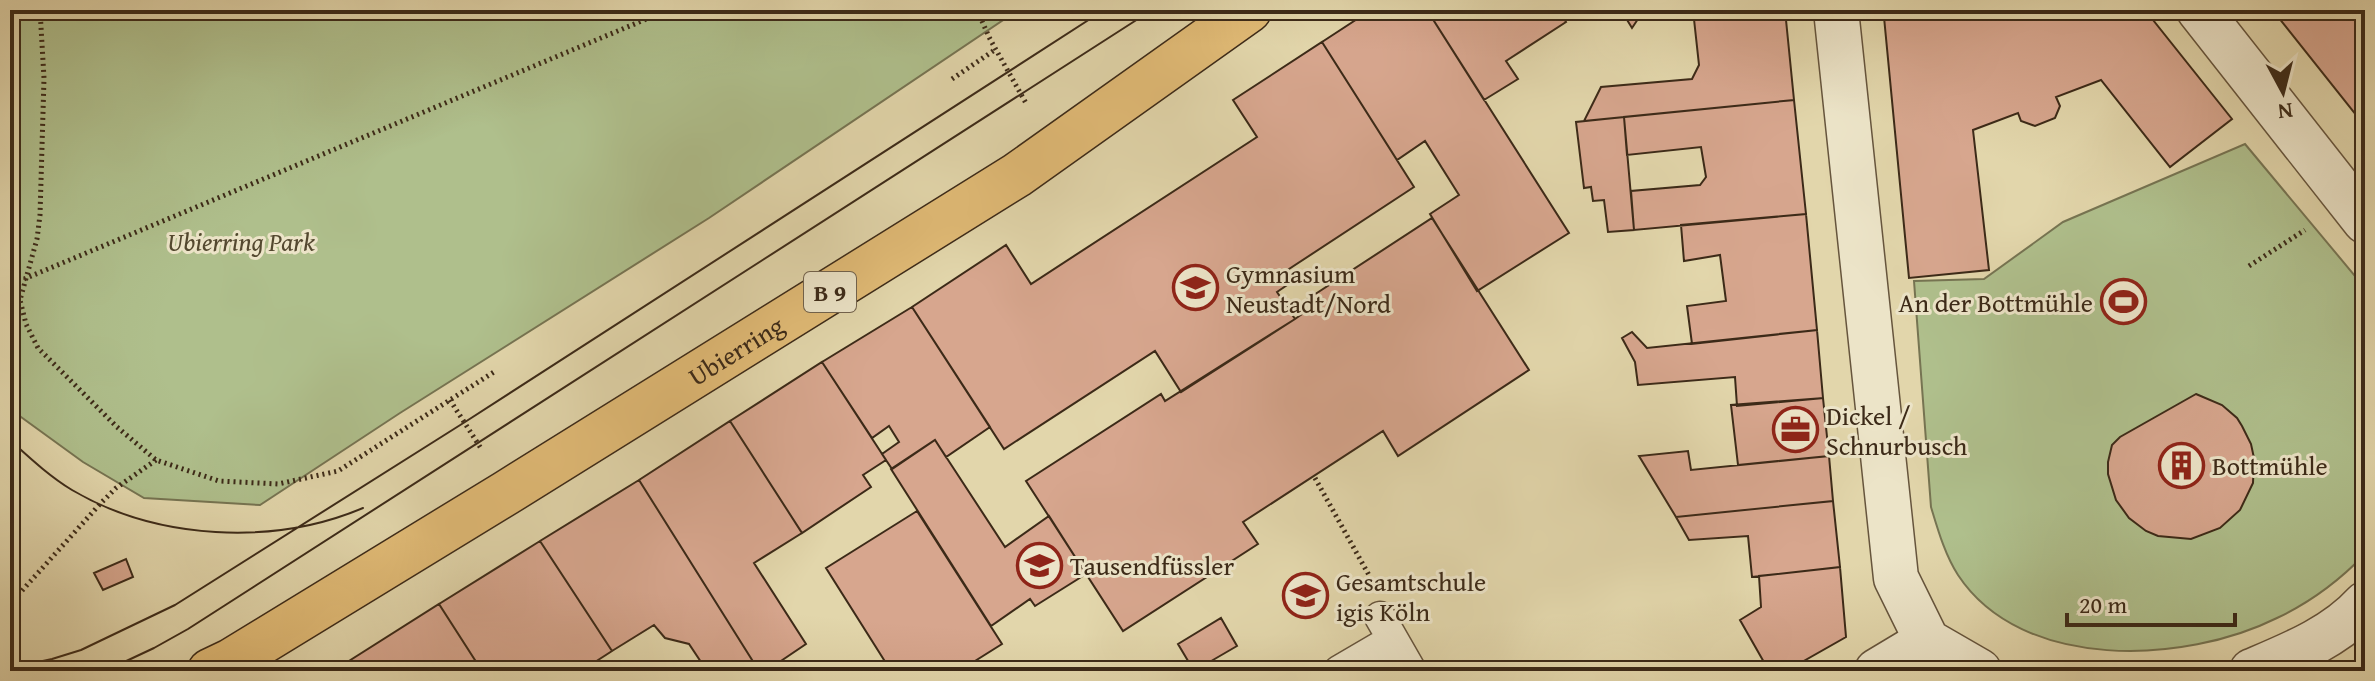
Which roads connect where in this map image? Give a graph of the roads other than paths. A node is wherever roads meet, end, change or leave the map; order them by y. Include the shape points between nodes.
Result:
1 (1249, 10) edge
2 (1836, 10) edge
3 (2199, 10) edge
4 (2358, 210) edge
5 (2365, 604) edge
6 (1927, 641) junction
7 (210, 671) edge
8 (1339, 671) edge
9 (1411, 671) edge
10 (1877, 671) edge
11 (1979, 671) edge
12 (2252, 671) edge

1 - 7 main road, Ubierring / B 9 via 1054,151 531,478
2 - 6 street via 1896,578
3 - 4 street
5 - 12 street via 2306,649
6 - 10 street
6 - 11 street
8 - 9 lane via 1386,629

